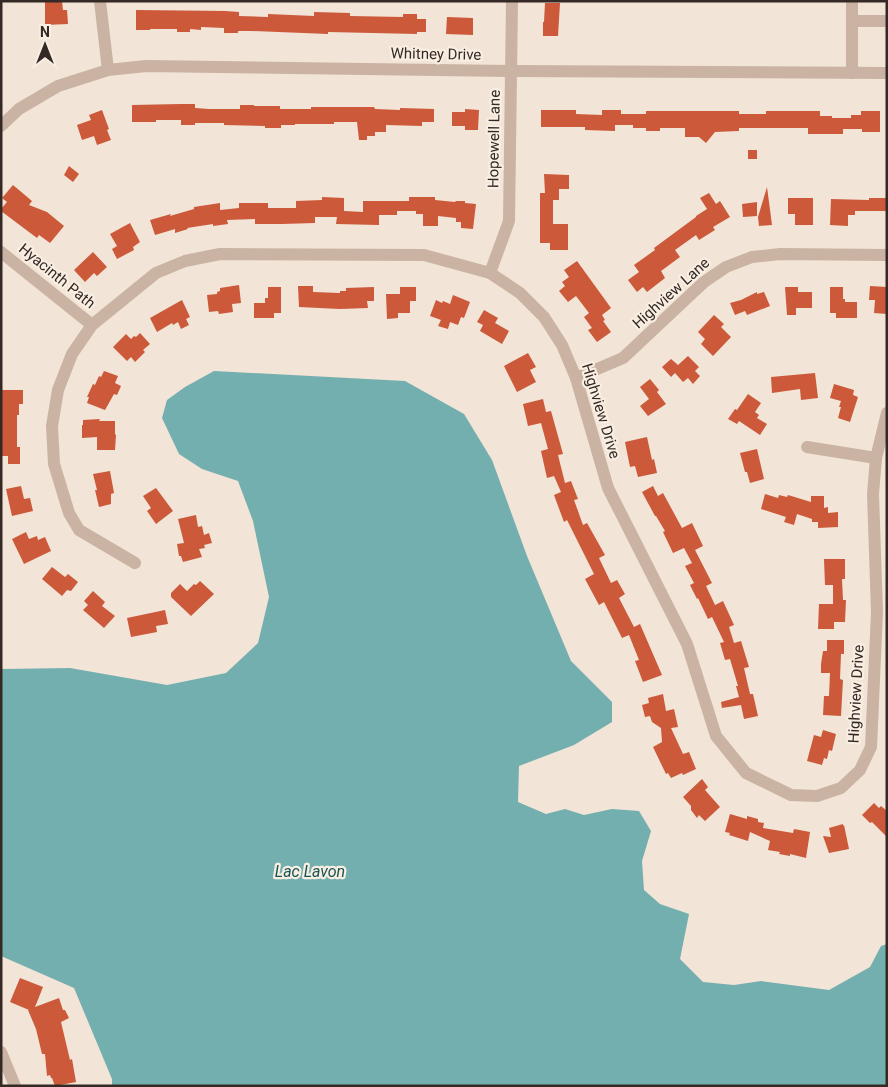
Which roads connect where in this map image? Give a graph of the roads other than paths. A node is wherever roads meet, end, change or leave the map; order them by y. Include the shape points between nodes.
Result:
1 (100, 1) edge
2 (512, 1) edge
3 (852, 1) edge
4 (853, 21) junction
5 (887, 21) edge
6 (108, 70) junction
7 (511, 71) junction
8 (852, 73) junction
9 (887, 73) edge
10 (1, 126) edge
11 (1, 252) edge
12 (887, 255) edge
13 (490, 274) junction
14 (92, 325) junction
15 (576, 378) junction
16 (887, 413) edge
17 (807, 447) dead end
18 (876, 458) junction
19 (135, 563) dead end
20 (1, 1052) edge
21 (15, 1086) edge

1 - 6 street
2 - 7 street, Hopewell Lane
3 - 4 street
4 - 5 street
4 - 8 street
6 - 7 street, Whitney Drive via 146,66
6 - 10 street, Whitney Drive via 58,86 19,109
7 - 8 street, Whitney Drive
7 - 13 street, Hopewell Lane via 509,221
8 - 9 street, Whitney Drive
11 - 14 street, Hyacinth Path
12 - 15 street, Highview Lane via 780,254 752,257 726,267 704,282 624,358
13 - 14 street, Highview Drive via 424,255 220,254 185,261 156,273
13 - 15 street, Highview Drive via 520,293 544,317 562,345
14 - 19 street, Highview Drive via 72,354 58,390 52,426 54,464 69,514 79,530
15 - 18 street, Highview Drive via 608,488 688,644 716,736 746,773 791,795 817,796 841,788 860,770 871,747 877,612 873,494
16 - 18 street, Highview Drive
17 - 18 street
20 - 21 street

